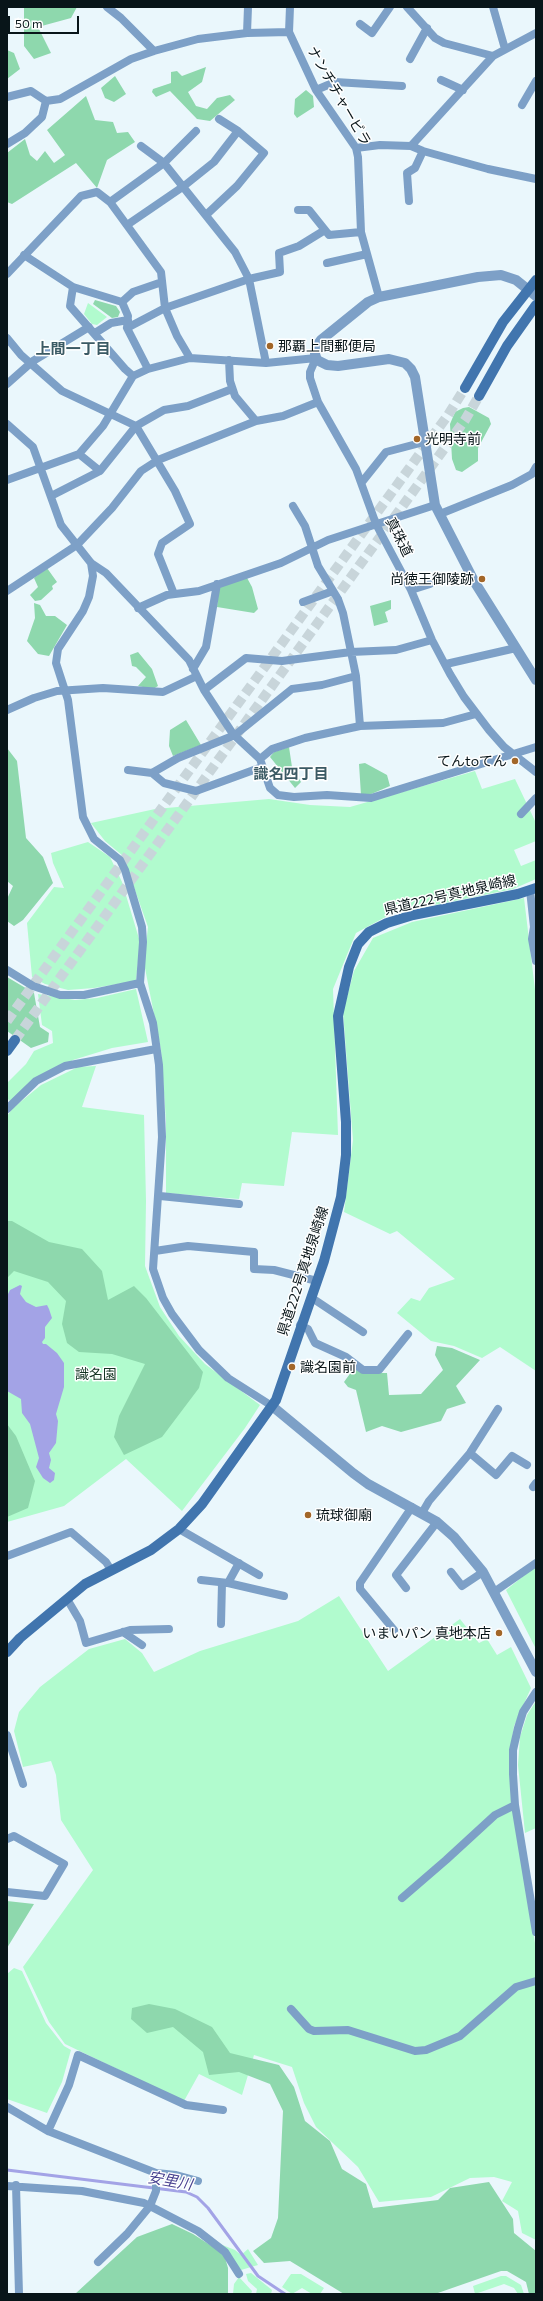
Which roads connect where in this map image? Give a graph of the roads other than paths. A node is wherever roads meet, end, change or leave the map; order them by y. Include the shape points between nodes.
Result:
1 (106, 7) edge
2 (248, 7) edge
3 (290, 7) edge
4 (390, 7) edge
5 (407, 7) edge
6 (493, 7) edge
7 (360, 24) dead end
8 (427, 28) junction
9 (289, 32) junction
10 (246, 33) junction
11 (536, 33) edge
12 (505, 49) junction
13 (154, 51) junction
14 (493, 56) junction
15 (410, 59) dead end
16 (441, 80) dead end
17 (536, 81) edge
18 (402, 86) dead end
19 (316, 90) junction
20 (463, 90) junction
21 (7, 97) edge
22 (46, 101) junction
23 (522, 105) dead end
24 (219, 118) dead end
25 (196, 131) dead end
26 (238, 131) junction
27 (7, 144) edge
28 (141, 146) dead end
29 (411, 146) junction
30 (356, 148) junction
31 (423, 151) junction
32 (164, 163) junction
33 (536, 179) edge
34 (184, 186) junction
35 (410, 201) dead end
36 (110, 202) junction
37 (298, 210) dead end
38 (206, 215) junction
39 (127, 225) junction
40 (325, 230) junction
41 (361, 232) junction
42 (367, 254) junction
43 (24, 255) junction
44 (327, 263) dead end
45 (7, 274) edge
46 (249, 279) junction
47 (536, 280) edge
48 (162, 282) junction
49 (73, 287) junction
50 (528, 289) junction
51 (536, 296) edge
52 (379, 297) junction
53 (122, 302) junction
54 (536, 305) edge
55 (165, 308) junction
56 (128, 324) junction
57 (92, 330) junction
58 (7, 338) edge
59 (190, 358) junction
60 (316, 358) junction
61 (229, 360) junction
62 (30, 363) junction
63 (266, 363) junction
64 (148, 369) junction
65 (133, 376) junction
66 (7, 384) edge
67 (465, 388) tunnel mouth
68 (232, 389) junction
69 (479, 396) tunnel mouth
70 (318, 402) junction
71 (109, 413) junction
72 (256, 421) junction
73 (7, 424) edge
74 (136, 426) junction
75 (424, 442) junction
76 (79, 454) junction
77 (158, 460) junction
78 (41, 466) junction
79 (536, 467) edge
80 (100, 471) junction
81 (7, 480) edge
82 (362, 482) junction
83 (51, 496) junction
84 (293, 506) dead end
85 (437, 510) junction
86 (376, 524) junction
87 (77, 545) junction
88 (312, 548) junction
89 (91, 563) junction
90 (217, 584) junction
91 (430, 584) dead end
92 (411, 590) junction
93 (7, 591) edge
94 (333, 591) junction
95 (174, 594) junction
96 (303, 602) dead end
97 (138, 608) junction
98 (432, 640) junction
99 (516, 648) junction
100 (351, 652) junction
101 (446, 664) junction
102 (195, 673) junction
103 (356, 676) junction
104 (536, 680) edge
105 (65, 690) junction
106 (204, 690) junction
107 (7, 710) edge
108 (476, 714) junction
109 (360, 726) junction
110 (235, 735) junction
111 (536, 747) edge
112 (512, 753) junction
113 (261, 763) junction
114 (128, 770) dead end
115 (536, 772) edge
116 (152, 773) junction
117 (536, 798) edge
118 (521, 814) dead end
119 (533, 889) edge
120 (536, 961) edge
121 (7, 970) edge
122 (140, 983) junction
123 (15, 1040) tunnel mouth
124 (156, 1049) junction
125 (7, 1051) edge
126 (7, 1109) edge
127 (160, 1196) junction
128 (239, 1204) dead end
129 (155, 1251) junction
130 (317, 1280) junction
131 (312, 1298) junction
132 (300, 1325) junction
133 (363, 1332) dead end
134 (408, 1334) dead end
135 (272, 1406) junction
136 (498, 1409) dead end
137 (470, 1453) junction
138 (527, 1464) dead end
139 (412, 1507) junction
140 (422, 1513) junction
141 (437, 1522) junction
142 (180, 1529) junction
143 (7, 1556) edge
144 (239, 1563) junction
145 (536, 1563) edge
146 (111, 1570) junction
147 (451, 1572) dead end
148 (482, 1572) junction
149 (259, 1575) dead end
150 (201, 1580) dead end
151 (225, 1583) junction
152 (406, 1588) dead end
153 (494, 1592) junction
154 (284, 1596) dead end
155 (67, 1599) junction
156 (221, 1624) dead end
157 (169, 1629) dead end
158 (394, 1630) dead end
159 (122, 1632) junction
160 (142, 1645) dead end
161 (7, 1652) edge
162 (536, 1672) edge
163 (536, 1692) edge
164 (7, 1735) edge
165 (23, 1784) dead end
166 (515, 1805) junction
167 (7, 1839) edge
168 (7, 1892) edge
169 (402, 1898) dead end
170 (536, 1932) edge
171 (536, 1981) edge
172 (291, 2009) dead end
173 (7, 2107) edge
174 (223, 2110) dead end
175 (48, 2131) junction
176 (156, 2177) junction
177 (198, 2181) dead end
178 (16, 2185) junction
179 (7, 2186) edge
180 (150, 2206) junction
181 (98, 2262) dead end
182 (239, 2274) dead end
183 (19, 2294) edge

1 - 13 street via 121,18
2 - 10 street
3 - 9 street, ナンチチャービラ
4 - 7 street via 372,33
5 - 8 street
6 - 12 street
8 - 14 street via 444,43
8 - 15 street
9 - 10 street
9 - 19 street, ナンチチャービラ
10 - 13 street via 198,39
11 - 12 street
12 - 14 street
13 - 22 street via 131,59 60,99
14 - 20 street
16 - 20 street
17 - 23 street
18 - 19 street via 339,82
19 - 30 street, ナンチチャービラ
20 - 29 street
21 - 22 street via 31,91
22 - 27 street via 42,117
24 - 26 street
25 - 32 street
26 - 34 street via 214,162
26 - 38 street via 264,153 237,186
28 - 32 street
29 - 30 street via 380,145
29 - 31 street
30 - 41 street, ナンチチャービラ
31 - 33 street
31 - 35 street via 415,168 406,173
32 - 34 street
32 - 36 street
34 - 38 street
34 - 39 street
36 - 39 street
36 - 43 street via 97,192 81,196
37 - 40 street via 309,210
38 - 46 street via 235,252
39 - 48 street via 161,272
40 - 41 street via 329,235
40 - 46 street via 299,246 279,253 280,272
41 - 42 street, ナンチチャービラ
42 - 44 street
42 - 52 street, ナンチチャービラ
43 - 45 street
43 - 49 street
46 - 55 street
46 - 63 street
47 - 50 main road
48 - 53 street via 133,292
48 - 55 street
49 - 53 street
49 - 57 street via 70,306
50 - 51 street
50 - 52 street via 512,278 496,276 478,277
50 - 67 main road via 497,332
52 - 60 street via 368,302 321,340 316,347
53 - 56 street via 127,309
54 - 69 main road via 507,346
55 - 56 street
55 - 59 street
56 - 57 street via 111,323
56 - 64 street
57 - 62 street
57 - 65 street via 124,369
58 - 62 street
59 - 61 street
59 - 64 street
60 - 63 street
60 - 70 street, 真珠道 via 310,378
60 - 75 street via 333,366 389,358 405,363 415,377
61 - 63 street
61 - 68 street
62 - 66 street
62 - 71 street via 62,391
64 - 65 street
65 - 71 street
68 - 72 street
68 - 74 street via 188,406 164,410
70 - 72 street via 283,416
70 - 82 street, 真珠道
71 - 74 street
71 - 76 street via 103,426
72 - 77 street
73 - 78 street via 33,447
74 - 77 street
74 - 80 street
75 - 82 street via 386,452
75 - 85 street
76 - 78 street
76 - 80 street
77 - 87 street via 141,471 112,508
77 - 95 street via 190,524 162,543 158,554
78 - 81 street
78 - 83 street
79 - 85 street via 532,474 512,485
80 - 83 street
82 - 86 street, 真珠道
83 - 87 street via 61,525
84 - 88 street via 305,526
85 - 86 street
85 - 99 street via 474,581
86 - 88 street
86 - 92 street, 真珠道
87 - 89 street
87 - 93 street
88 - 90 street via 281,563
88 - 94 street via 318,566
89 - 97 street via 106,573
89 - 105 street via 93,576 89,596 58,649 56,664
90 - 95 street via 199,591
90 - 102 street via 206,647
91 - 92 street
92 - 98 street, 真珠道
94 - 96 street
94 - 100 street via 343,613
95 - 97 street
97 - 102 street via 189,660
98 - 100 street via 396,650
98 - 101 street, 真珠道
99 - 101 street
99 - 104 street
100 - 103 street
100 - 106 street via 282,661 246,658
101 - 108 street, 真珠道
102 - 105 street via 163,692 102,688
102 - 106 street
103 - 109 street
103 - 110 street via 322,685 292,689
105 - 107 street via 34,698
105 - 122 street via 83,817 94,839 120,860 142,926
106 - 110 street
108 - 109 street via 442,723
108 - 112 street, 真珠道
109 - 113 street via 304,738 272,749
110 - 113 street
110 - 116 street via 178,758
111 - 112 street
112 - 113 street via 371,798 278,795 270,788
112 - 115 street, 真珠道
113 - 116 street via 196,791 164,783
114 - 116 street
117 - 118 street
119 - 120 street via 532,939
119 - 130 main road, 県道222号真地泉崎線 via 387,923 369,932 355,950 338,1016 346,1110 345,1173 337,1214
121 - 122 street via 33,986 60,995 84,995
122 - 124 street via 147,1001
123 - 125 main road
124 - 126 street via 65,1066 36,1081
124 - 127 street via 162,1137
127 - 128 street
127 - 129 street
129 - 130 street via 188,1246 254,1252 254,1269 274,1270
129 - 135 street via 153,1269 158,1283 172,1314 185,1334 228,1378
130 - 131 main road, 県道222号真地泉崎線
131 - 132 main road, 県道222号真地泉崎線
131 - 133 street
132 - 134 street via 308,1329 315,1343 346,1357 363,1370 378,1370
132 - 135 main road, 県道222号真地泉崎線
135 - 139 street via 352,1473
135 - 142 main road, 県道222号真地泉崎線 via 202,1504
136 - 137 street
137 - 138 street via 496,1475 512,1456
137 - 140 street via 429,1501
139 - 140 street
139 - 158 street via 360,1583 360,1589
140 - 141 street
141 - 148 street via 464,1547
141 - 152 street via 396,1575
142 - 144 street
142 - 146 main road, 県道222号真地泉崎線 via 151,1550
143 - 146 street via 70,1532 106,1562
144 - 149 street
144 - 151 street
145 - 153 street
146 - 155 main road, 県道222号真地泉崎線 via 86,1584
147 - 148 street via 462,1586
148 - 153 street
150 - 151 street
151 - 154 street
151 - 156 street
153 - 162 street
155 - 159 street via 80,1621 86,1643
155 - 161 main road, 県道222号真地泉崎線
157 - 159 street
159 - 160 street
163 - 166 street via 523,1712 513,1750
164 - 165 street
166 - 169 street via 495,1814
166 - 170 street
167 - 168 street via 14,1836 64,1864 45,1896
171 - 172 street via 516,1987 460,2036 426,2050 415,2050 348,2030 314,2031 309,2029
173 - 175 street
174 - 175 street via 186,2105 78,2055
175 - 176 street
176 - 177 street via 176,2175
176 - 180 street via 156,2191
178 - 179 street
178 - 180 street via 82,2191
178 - 183 street
180 - 181 street via 127,2234
180 - 182 street via 198,2231 224,2252

